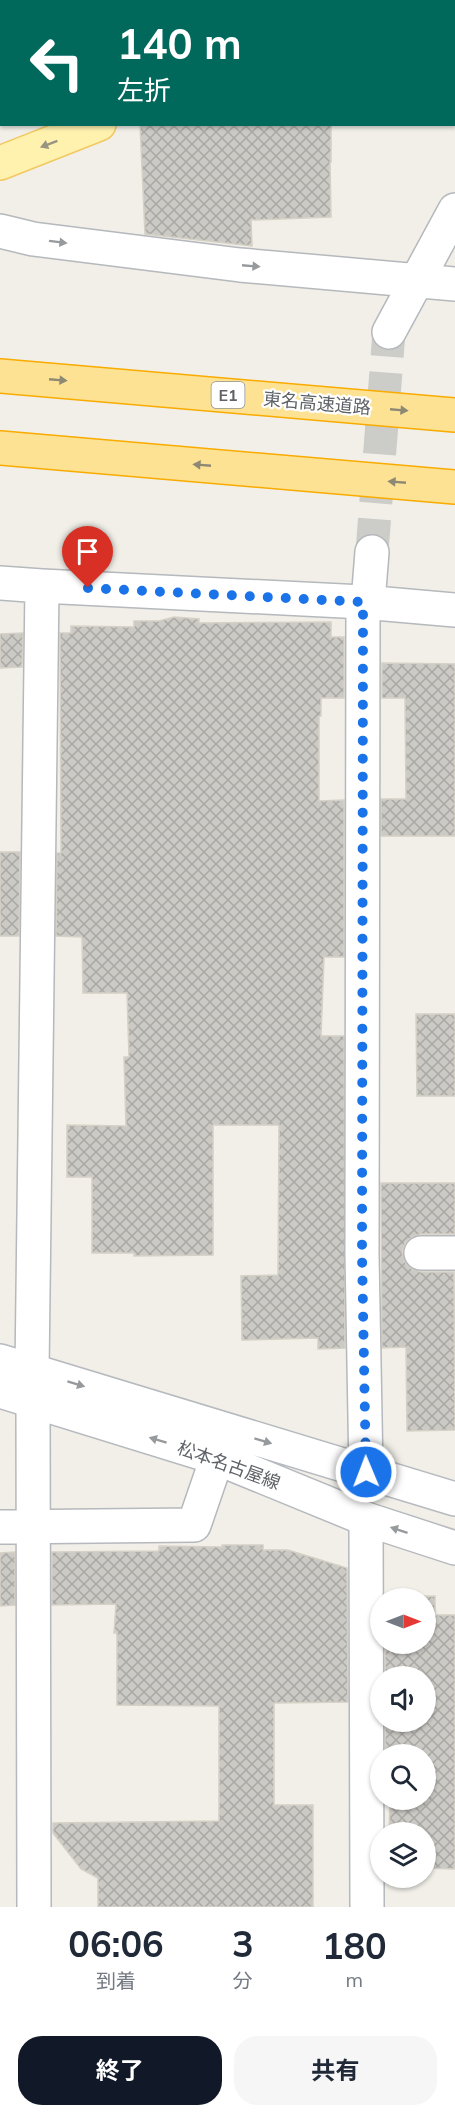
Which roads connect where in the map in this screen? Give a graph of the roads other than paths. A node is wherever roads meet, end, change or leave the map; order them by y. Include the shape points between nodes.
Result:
1 (94, 126) edge
2 (0, 163) edge
3 (455, 210) edge
4 (0, 231) edge
5 (416, 281) junction
6 (455, 284) edge
7 (389, 332) tunnel mouth
8 (0, 376) edge
9 (455, 415) edge
10 (0, 448) edge
11 (455, 487) edge
12 (372, 552) tunnel mouth
13 (0, 583) edge
14 (42, 586) junction
15 (366, 602) junction
16 (455, 610) edge
17 (421, 1253) dead end
18 (455, 1253) edge
19 (0, 1361) edge
20 (33, 1386) junction
21 (0, 1391) edge
22 (217, 1458) junction
23 (366, 1472) junction
24 (455, 1499) edge
25 (366, 1519) junction
26 (0, 1527) edge
27 (33, 1527) junction
28 (455, 1548) edge
29 (34, 1907) edge
30 (367, 1907) edge

1 -> 2 main road
3 - 5 street
4 -> 5 street via 240,265
5 - 6 street
5 - 7 street
8 -> 9 highway, 東名高速道路 / E1
11 -> 10 highway
12 - 15 street
13 - 14 street
14 - 15 street
14 - 20 street
15 - 16 street
15 - 23 street via 362,1254
17 - 18 street
19 - 20 street, 松本名古屋線
20 - 21 street, 松本名古屋線
22 -> 20 street, 松本名古屋線
20 -> 23 street, 松本名古屋線
20 - 27 street
22 - 25 street, 松本名古屋線
22 - 27 street via 194,1525
23 - 24 street, 松本名古屋線
28 -> 25 street, 松本名古屋線
25 - 30 street
26 - 27 street
27 - 29 street

